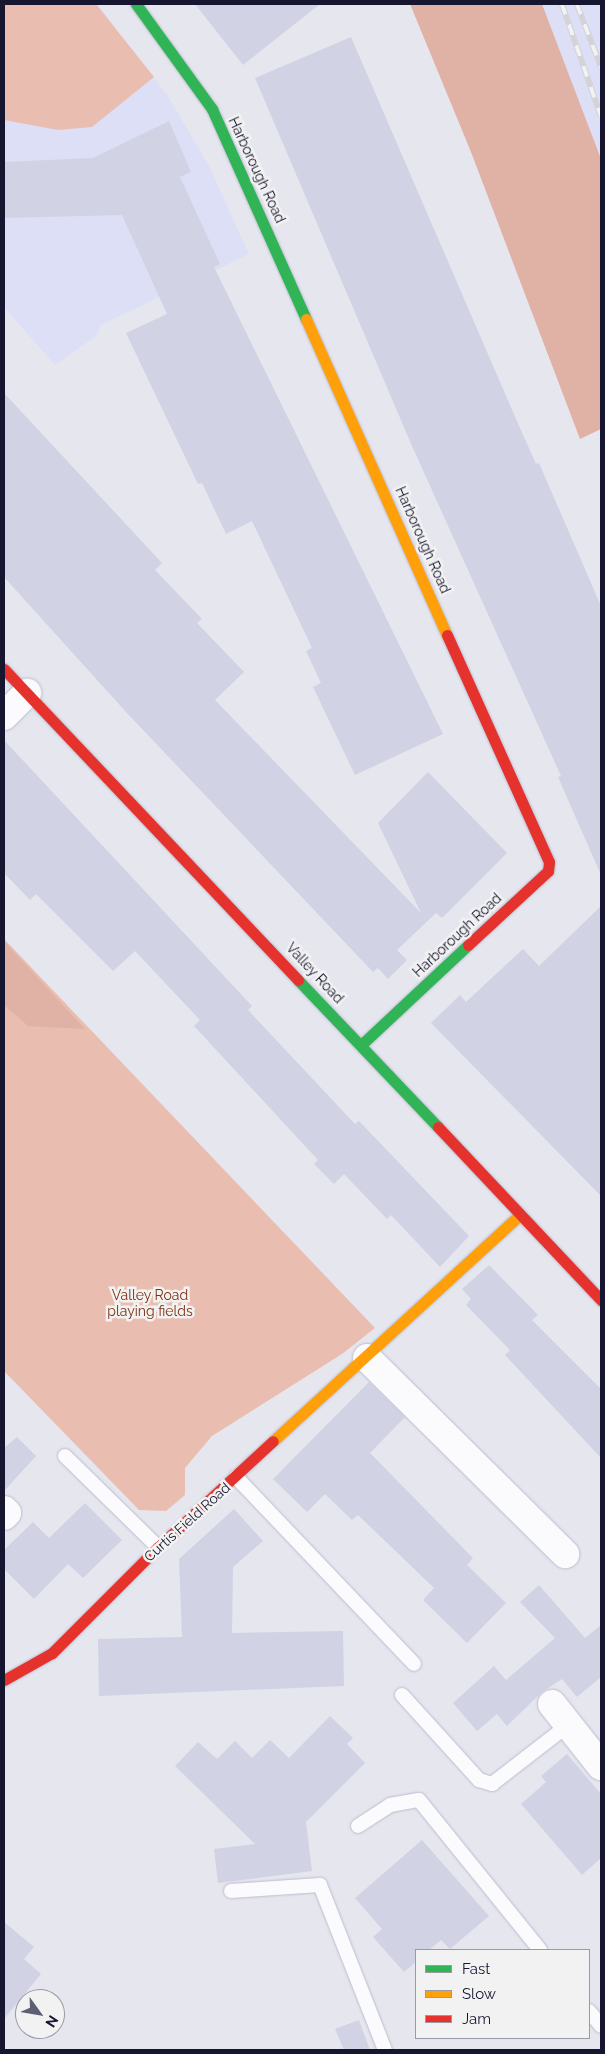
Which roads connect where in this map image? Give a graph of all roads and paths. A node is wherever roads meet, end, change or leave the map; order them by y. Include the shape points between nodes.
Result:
1 (136, 4) edge
2 (4, 669) edge
3 (27, 694) junction
4 (4, 716) edge
5 (362, 1044) junction
6 (520, 1215) junction
7 (601, 1300) edge
8 (367, 1358) junction
9 (66, 1456) dead end
10 (236, 1477) junction
11 (4, 1510) edge
12 (4, 1516) edge
13 (158, 1547) junction
14 (565, 1554) dead end
15 (414, 1664) dead end
16 (4, 1680) edge
17 (402, 1695) dead end
18 (560, 1714) joint
19 (601, 1766) edge
20 (358, 1826) dead end
21 (231, 1891) dead end
22 (539, 1949) edge
23 (590, 2012) edge
24 (601, 2026) edge
25 (385, 2050) edge

1 - 5 street, Harborough Road via 212,110 549,862 548,871
2 - 3 street, Valley Road
3 - 4 street
3 - 5 street, Valley Road
5 - 6 street, Valley Road
6 - 7 street, Valley Road
6 - 8 street, Curtis Field Road
8 - 10 street, Curtis Field Road
8 - 14 street
9 - 13 lane
10 - 13 street, Curtis Field Road
10 - 15 lane
11 - 12 street via 7,1513
13 - 16 street, Curtis Field Road via 52,1653
17 - 18 lane via 479,1780 492,1784
18 - 19 street
20 - 22 lane via 390,1805 419,1800
21 - 25 lane via 320,1885
23 - 24 lane

